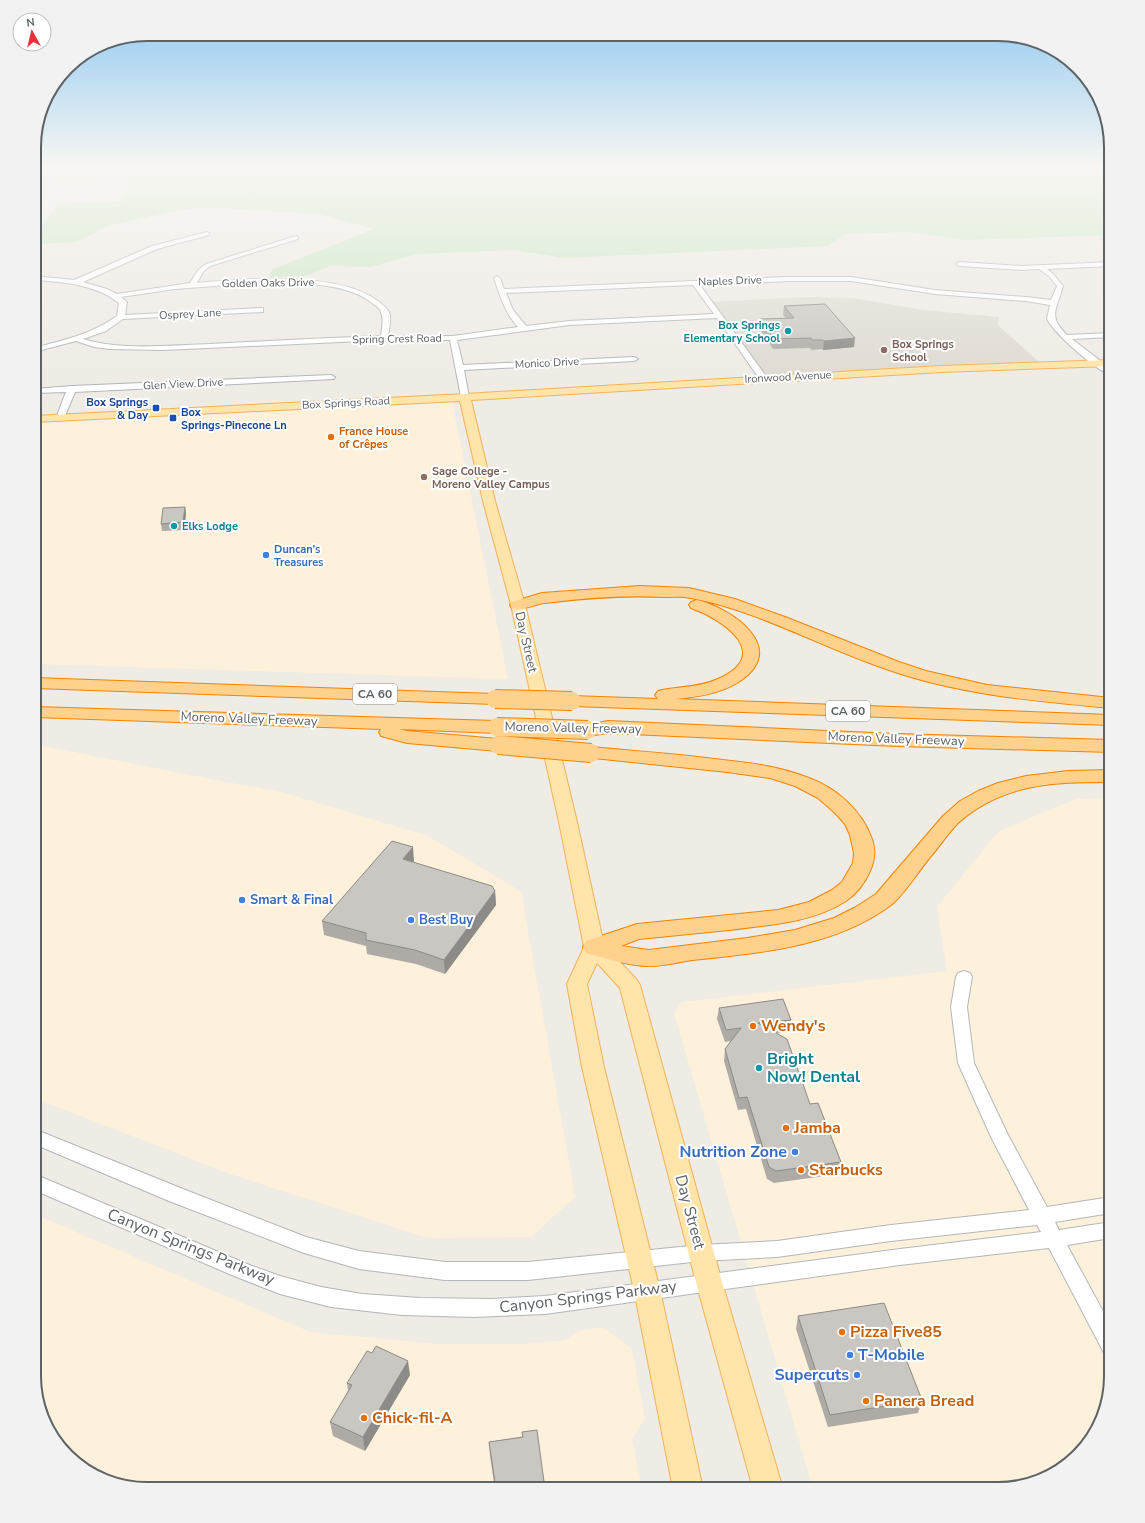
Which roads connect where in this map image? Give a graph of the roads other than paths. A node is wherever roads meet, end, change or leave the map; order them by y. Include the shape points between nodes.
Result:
1 (193, 237) edge
2 (296, 238) dead end
3 (959, 264) dead end
4 (1104, 264) edge
5 (1041, 268) junction
6 (497, 278) dead end
7 (41, 279) edge
8 (695, 282) junction
9 (74, 283) junction
10 (193, 284) junction
11 (502, 291) junction
12 (116, 296) junction
13 (1054, 303) junction
14 (260, 310) dead end
15 (719, 316) junction
16 (120, 317) junction
17 (524, 328) junction
18 (1104, 335) edge
19 (1065, 337) junction
20 (384, 338) junction
21 (453, 338) junction
22 (76, 339) junction
23 (41, 348) edge
24 (634, 359) dead end
25 (1097, 364) junction
26 (1104, 364) edge
27 (460, 368) junction
28 (1104, 369) edge
29 (331, 377) dead end
30 (764, 379) junction
31 (72, 388) junction
32 (41, 390) edge
33 (465, 396) junction
34 (60, 418) junction
35 (41, 419) edge
36 (518, 605) junction
37 (41, 683) edge
38 (41, 700) edge
39 (579, 702) junction
40 (1104, 702) edge
41 (41, 712) edge
42 (1104, 720) edge
43 (497, 730) junction
44 (1104, 746) edge
45 (1104, 776) edge
46 (594, 947) junction
47 (964, 977) dead end
48 (41, 1139) edge
49 (41, 1185) edge
50 (1104, 1206) edge
51 (1043, 1216) junction
52 (1104, 1231) edge
53 (1055, 1239) junction
54 (701, 1253) junction
55 (639, 1259) junction
56 (709, 1282) junction
57 (647, 1290) junction
58 (1104, 1333) edge
59 (687, 1482) edge
60 (766, 1482) edge

1 - 9 street via 138,254
2 - 10 street via 208,265 200,271
3 - 5 street
4 - 5 street
5 - 13 street via 1060,286
6 - 11 street
7 - 9 street
8 - 11 street, Naples Drive
8 - 13 street, Naples Drive via 844,279 935,292
8 - 15 street
9 - 12 street
10 - 12 street, Golden Oaks Drive via 152,288
10 - 20 street, Golden Oaks Drive via 292,280 348,288 376,301 383,308 386,314
11 - 17 street via 510,312
12 - 16 street via 123,302
13 - 19 street via 1051,322
14 - 16 street, Osprey Lane
15 - 17 street, Spring Crest Road via 569,323
15 - 30 street
16 - 22 street via 103,329
17 - 21 street, Spring Crest Road
18 - 19 street
19 - 25 street
20 - 21 street, Spring Crest Road
20 - 22 street, Spring Crest Road via 132,349 94,345
21 - 27 street, Day Street
22 - 23 street
24 - 27 street, Monico Drive
25 - 26 main road, Ironwood Avenue
25 - 28 street
25 - 30 main road, Ironwood Avenue
27 - 33 street, Day Street
29 - 31 street, Glen View Drive
30 - 33 main road, Ironwood Avenue
31 - 32 street, Glen View Drive
31 - 34 street
33 - 34 main road, Box Springs Road
33 - 36 main road, Day Street via 489,501
34 - 35 main road, Box Springs Road
36 - 39 highway via 546,607 647,600 683,602 719,612 744,631 748,640 748,663 732,679 712,688 680,694
36 - 40 highway via 542,598 640,591 689,593 729,602 922,676 987,690
36 - 46 main road, Day Street
37 - 39 highway, Moreno Valley Freeway / CA 60, bridge
38 - 43 highway
39 - 42 highway, Moreno Valley Freeway / CA 60
41 - 43 highway, Moreno Valley Freeway via 348,723 407,737
43 - 44 highway, Moreno Valley Freeway / CA 60, bridge via 587,725 897,740
43 - 46 highway, bridge via 591,753 710,764 785,775 813,786 834,801 849,815 864,844 864,858 860,870 842,894 831,902 778,917 637,932
45 - 46 highway via 1056,777 1027,781 984,796 950,820 886,897 871,908 827,929 771,942 645,958
46 - 54 main road, Day Street via 630,984
46 - 55 main road via 577,984 593,1067
47 - 51 street via 959,1007 966,1063 1000,1137
48 - 55 street via 297,1243 359,1260 487,1272 528,1271
49 - 57 street, Canyon Springs Parkway via 218,1262 307,1292 358,1303 434,1308 502,1308 545,1305
50 - 51 street
51 - 53 street
51 - 54 street via 777,1249
52 - 53 street, Canyon Springs Parkway
53 - 56 street, Canyon Springs Parkway
53 - 58 street
54 - 55 street
54 - 56 main road, Day Street
55 - 57 main road
56 - 57 street, Canyon Springs Parkway
56 - 60 main road, Day Street
57 - 59 main road

